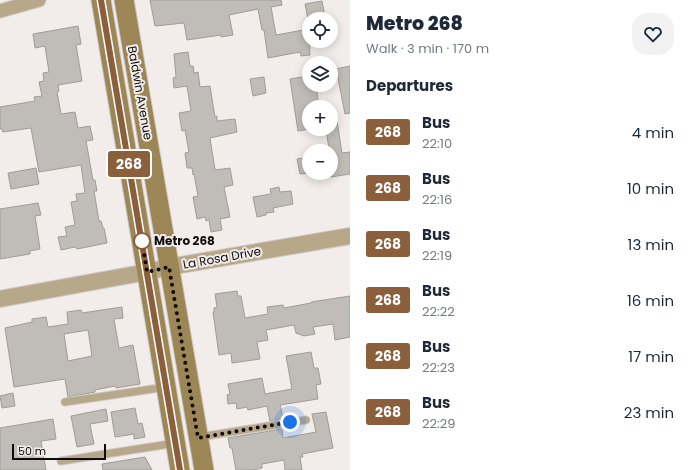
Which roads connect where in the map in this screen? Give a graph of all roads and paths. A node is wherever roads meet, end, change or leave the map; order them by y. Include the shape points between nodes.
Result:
1 (39, 0) edge
2 (101, 0) edge
3 (124, 0) edge
4 (0, 11) edge
5 (350, 236) edge
6 (169, 267) junction
7 (147, 272) junction
8 (0, 299) edge
9 (166, 387) junction
10 (65, 402) dead end
11 (306, 420) dead end
12 (198, 438) junction
13 (176, 443) junction
14 (61, 461) dead end
15 (180, 470) edge
16 (204, 470) edge

1 - 4 street
2 - 7 main road, Baldwin Avenue
3 - 6 main road, Baldwin Avenue
5 - 6 street, La Rosa Drive
6 - 7 street, La Rosa Drive
6 - 12 main road, Baldwin Avenue
7 - 8 street, La Rosa Drive
7 - 9 main road, Baldwin Avenue
9 - 10 lane
9 - 13 main road, Baldwin Avenue
11 - 12 lane
12 - 16 main road, Baldwin Avenue
13 - 14 lane
13 - 15 main road, Baldwin Avenue

